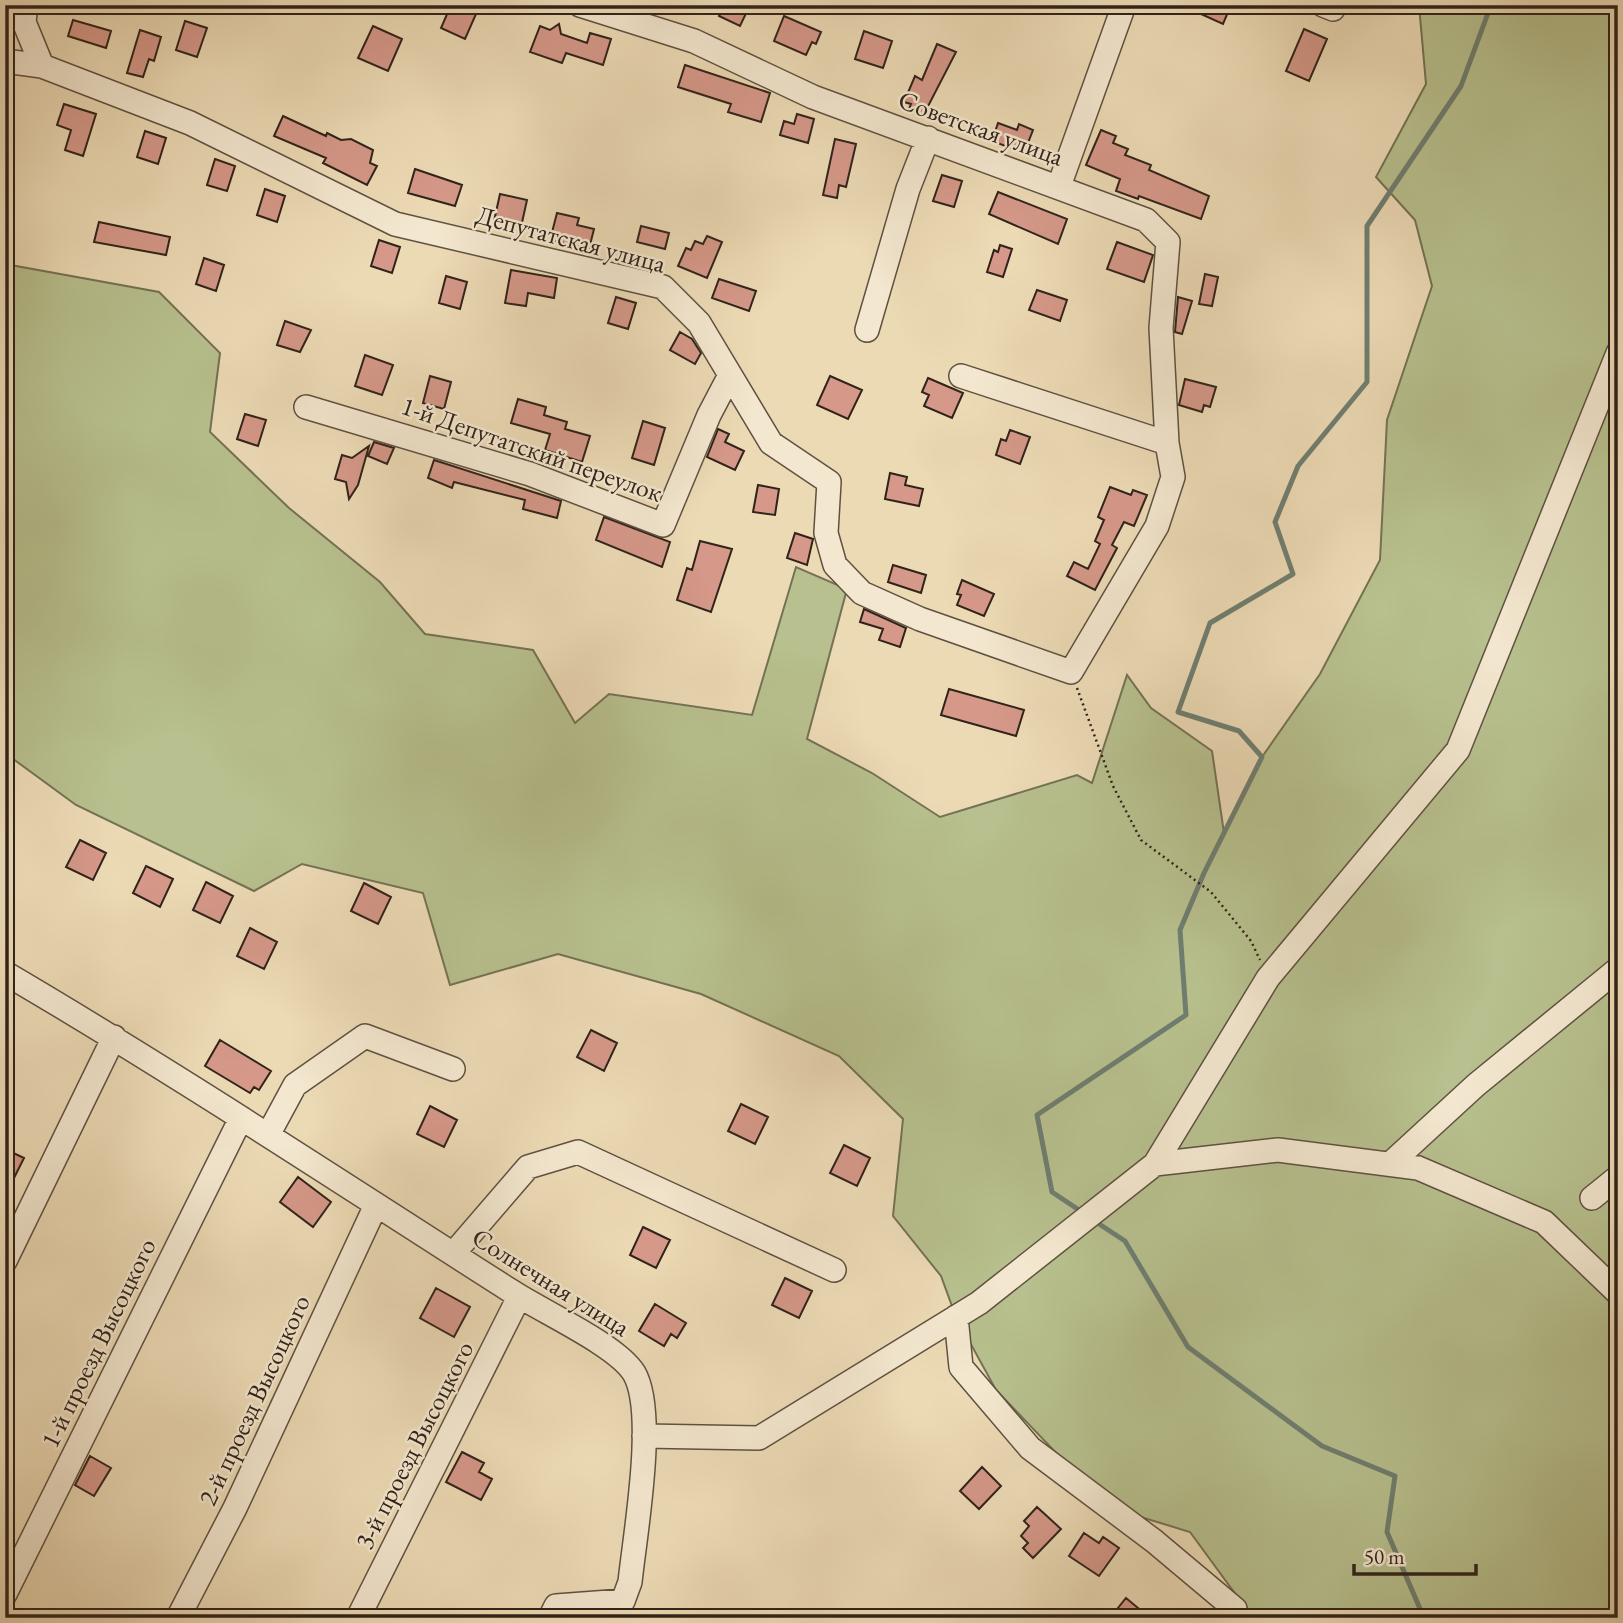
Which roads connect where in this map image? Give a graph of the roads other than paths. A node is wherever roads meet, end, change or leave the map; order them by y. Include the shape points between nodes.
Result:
1 (26, 5) edge
2 (580, 5) edge
3 (1124, 5) edge
4 (5, 61) edge
5 (43, 66) junction
6 (928, 138) junction
7 (1059, 186) junction
8 (867, 330) dead end
9 (1618, 353) edge
10 (730, 375) junction
11 (961, 376) dead end
12 (306, 407) dead end
13 (1167, 443) junction
14 (1618, 970) edge
15 (5, 973) edge
16 (114, 1037) junction
17 (453, 1069) dead end
18 (241, 1118) junction
19 (268, 1135) junction
20 (1155, 1164) junction
21 (1390, 1164) junction
22 (1618, 1177) edge
23 (1592, 1198) dead end
24 (376, 1205) junction
25 (453, 1254) junction
26 (5, 1261) edge
27 (834, 1270) dead end
28 (1618, 1293) edge
29 (519, 1297) junction
30 (956, 1317) junction
31 (644, 1436) junction
32 (5, 1594) edge
33 (553, 1612) edge
34 (178, 1618) edge
35 (358, 1618) edge
36 (1234, 1618) edge

1 - 5 street via 24,22
2 - 6 street, Советская улица via 694,41 813,97
3 - 7 street
4 - 5 street, Депутатская улица
5 - 10 street, Депутатская улица via 190,123 395,223 663,287 699,323
6 - 7 street, Советская улица
6 - 8 street via 908,189
7 - 13 street, Советская улица via 1146,220 1168,242 1161,328
9 - 20 street via 1458,750 1268,978
10 - 12 street, 1-й Депутатский переулок via 663,526 530,474
10 - 13 street, Депутатская улица via 771,443 829,482 826,533 835,565 862,593 920,619 1071,672 1157,526 1173,477
11 - 13 street
14 - 21 street via 1476,1085
15 - 16 street
16 - 18 street, Солнечная улица
16 - 26 street
17 - 19 street via 365,1036 295,1085
18 - 19 street, Солнечная улица
18 - 32 street, 1-й проезд Высоцкого
19 - 24 street, Солнечная улица
20 - 21 street via 1278,1150
20 - 30 street
21 - 28 street via 1418,1168 1544,1222
22 - 23 street
24 - 25 street, Солнечная улица
24 - 34 street, 2-й проезд Высоцкого
25 - 27 street via 528,1167 578,1152
25 - 29 street, Солнечная улица
29 - 31 street, Солнечная улица via 625,1362 640,1391
29 - 35 street, 3-й проезд Высоцкого
30 - 31 street via 759,1437
30 - 36 street via 961,1367 1030,1448 1154,1541 1234,1609
31 - 33 street, Солнечная улица via 630,1582 623,1601

